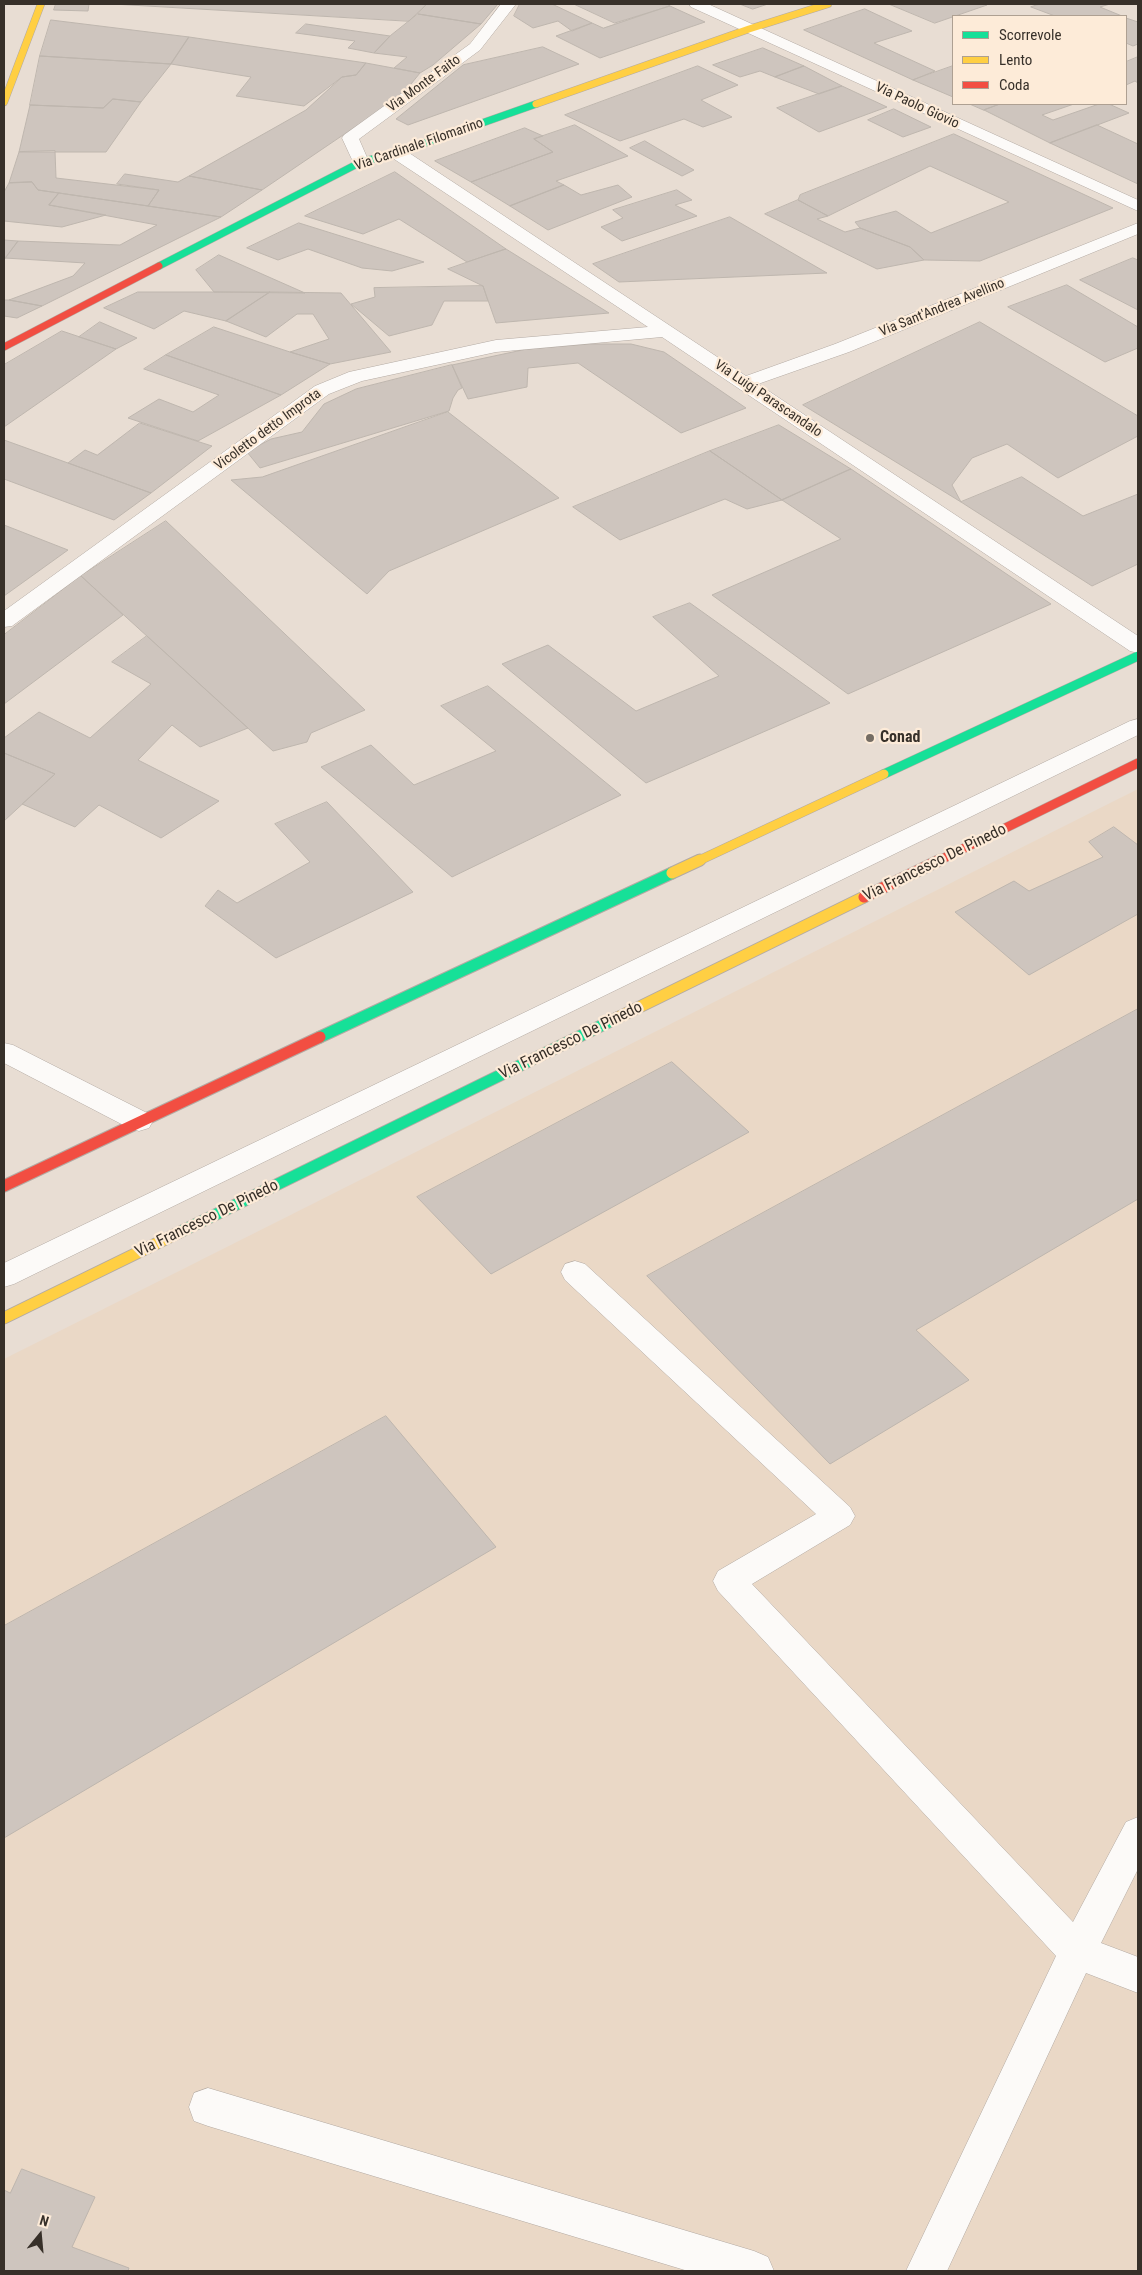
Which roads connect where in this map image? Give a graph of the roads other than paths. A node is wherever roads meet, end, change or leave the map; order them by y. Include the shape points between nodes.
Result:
1 (41, 4) edge
2 (509, 4) edge
3 (696, 4) edge
4 (828, 4) edge
5 (749, 29) junction
6 (4, 102) edge
7 (397, 154) junction
8 (361, 162) junction
9 (1138, 206) edge
10 (1138, 228) edge
11 (666, 330) junction
12 (4, 347) edge
13 (743, 383) junction
14 (4, 621) edge
15 (1138, 646) edge
16 (1138, 656) edge
17 (1138, 726) edge
18 (1138, 763) edge
19 (4, 1052) edge
20 (139, 1121) junction
21 (4, 1186) edge
22 (575, 1272) dead end
23 (4, 1276) edge
24 (4, 1318) edge
25 (1138, 1833) edge
26 (1077, 1952) junction
27 (1138, 1975) edge
28 (208, 2107) dead end
29 (754, 2271) edge
30 (926, 2271) edge

1 - 6 main road
2 - 8 street, Via Monte Faito via 475,47 350,138
3 - 5 street, Via Paolo Giovio
4 - 5 main road, Via Cardinale Filomarino
5 - 7 main road, Via Cardinale Filomarino
5 - 9 street, Via Paolo Giovio
7 - 8 main road, Via Cardinale Filomarino
7 - 11 street, Via Luigi Parascandalo
8 - 12 main road, Via Cardinale Filomarino
10 - 13 street, Via Sant'Andrea Avellino via 842,348
11 - 13 street, Via Luigi Parascandalo
11 - 14 street, Vicoletto detto Improta via 496,346 365,374 322,390
13 - 15 street, Via Luigi Parascandalo
16 - 20 main road
17 - 23 street
18 - 24 main road, Via Francesco De Pinedo
19 - 20 street
20 - 21 main road
22 - 26 street via 839,1516 729,1581
25 - 26 street
26 - 27 street
26 - 30 street
28 - 29 street

